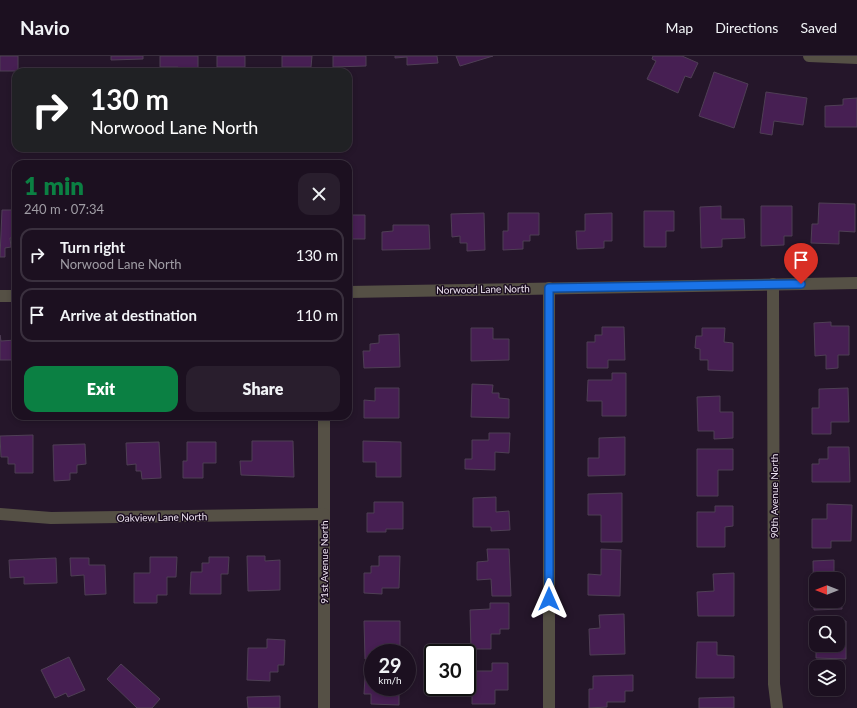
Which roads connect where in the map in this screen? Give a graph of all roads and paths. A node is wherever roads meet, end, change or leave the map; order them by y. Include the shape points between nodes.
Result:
1 (809, 56) edge
2 (839, 57) edge
3 (857, 58) edge
4 (857, 282) edge
5 (773, 284) junction
6 (549, 288) junction
7 (352, 292) edge
8 (0, 296) edge
9 (12, 296) edge
10 (324, 420) edge
11 (0, 514) edge
12 (324, 514) junction
13 (324, 708) edge
14 (549, 708) edge
15 (777, 708) edge

1 - 2 street
2 - 3 street
4 - 5 street, Norwood Lane North
5 - 6 street, Norwood Lane North
5 - 15 street, 90th Avenue North via 774,684
6 - 7 street, Norwood Lane North
6 - 14 street
8 - 9 street
10 - 12 street, 91st Avenue North
11 - 12 street, Oakview Lane North via 51,518
12 - 13 street, 91st Avenue North

